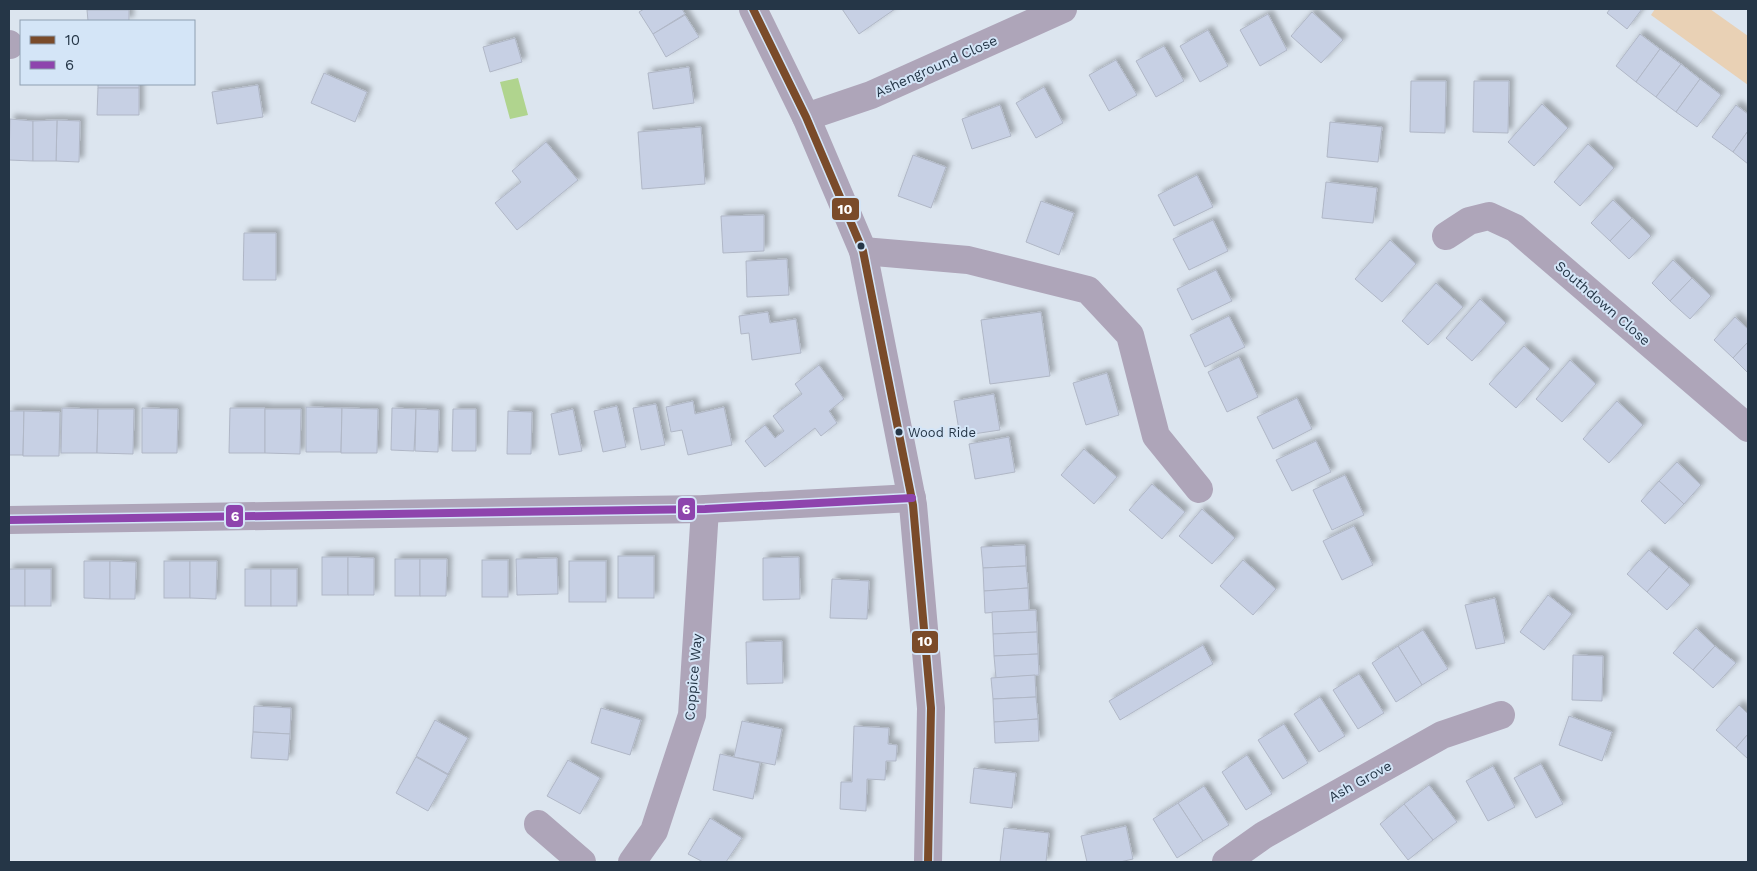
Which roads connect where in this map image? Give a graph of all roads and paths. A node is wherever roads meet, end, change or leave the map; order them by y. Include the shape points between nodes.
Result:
1 (753, 9) edge
2 (1063, 9) edge
3 (806, 117) junction
4 (1446, 236) dead end
5 (863, 251) junction
6 (1748, 428) edge
7 (1199, 488) dead end
8 (912, 498) junction
9 (705, 509) junction
10 (9, 520) edge
11 (1501, 715) dead end
12 (538, 824) dead end
13 (582, 862) edge
14 (632, 862) edge
15 (928, 862) edge
16 (1226, 862) edge

1 - 3 street
2 - 3 street, Ashenground Close via 871,95
3 - 5 street
4 - 6 street, Southdown Close via 1469,221 1489,216 1515,228
5 - 7 street via 968,260 1088,290 1130,335 1156,436
5 - 8 street
8 - 9 street
8 - 15 street via 931,708
9 - 10 street
9 - 14 street, Coppice Way via 692,716 654,831
11 - 16 street, Ash Grove via 1442,735 1264,835
12 - 13 street

